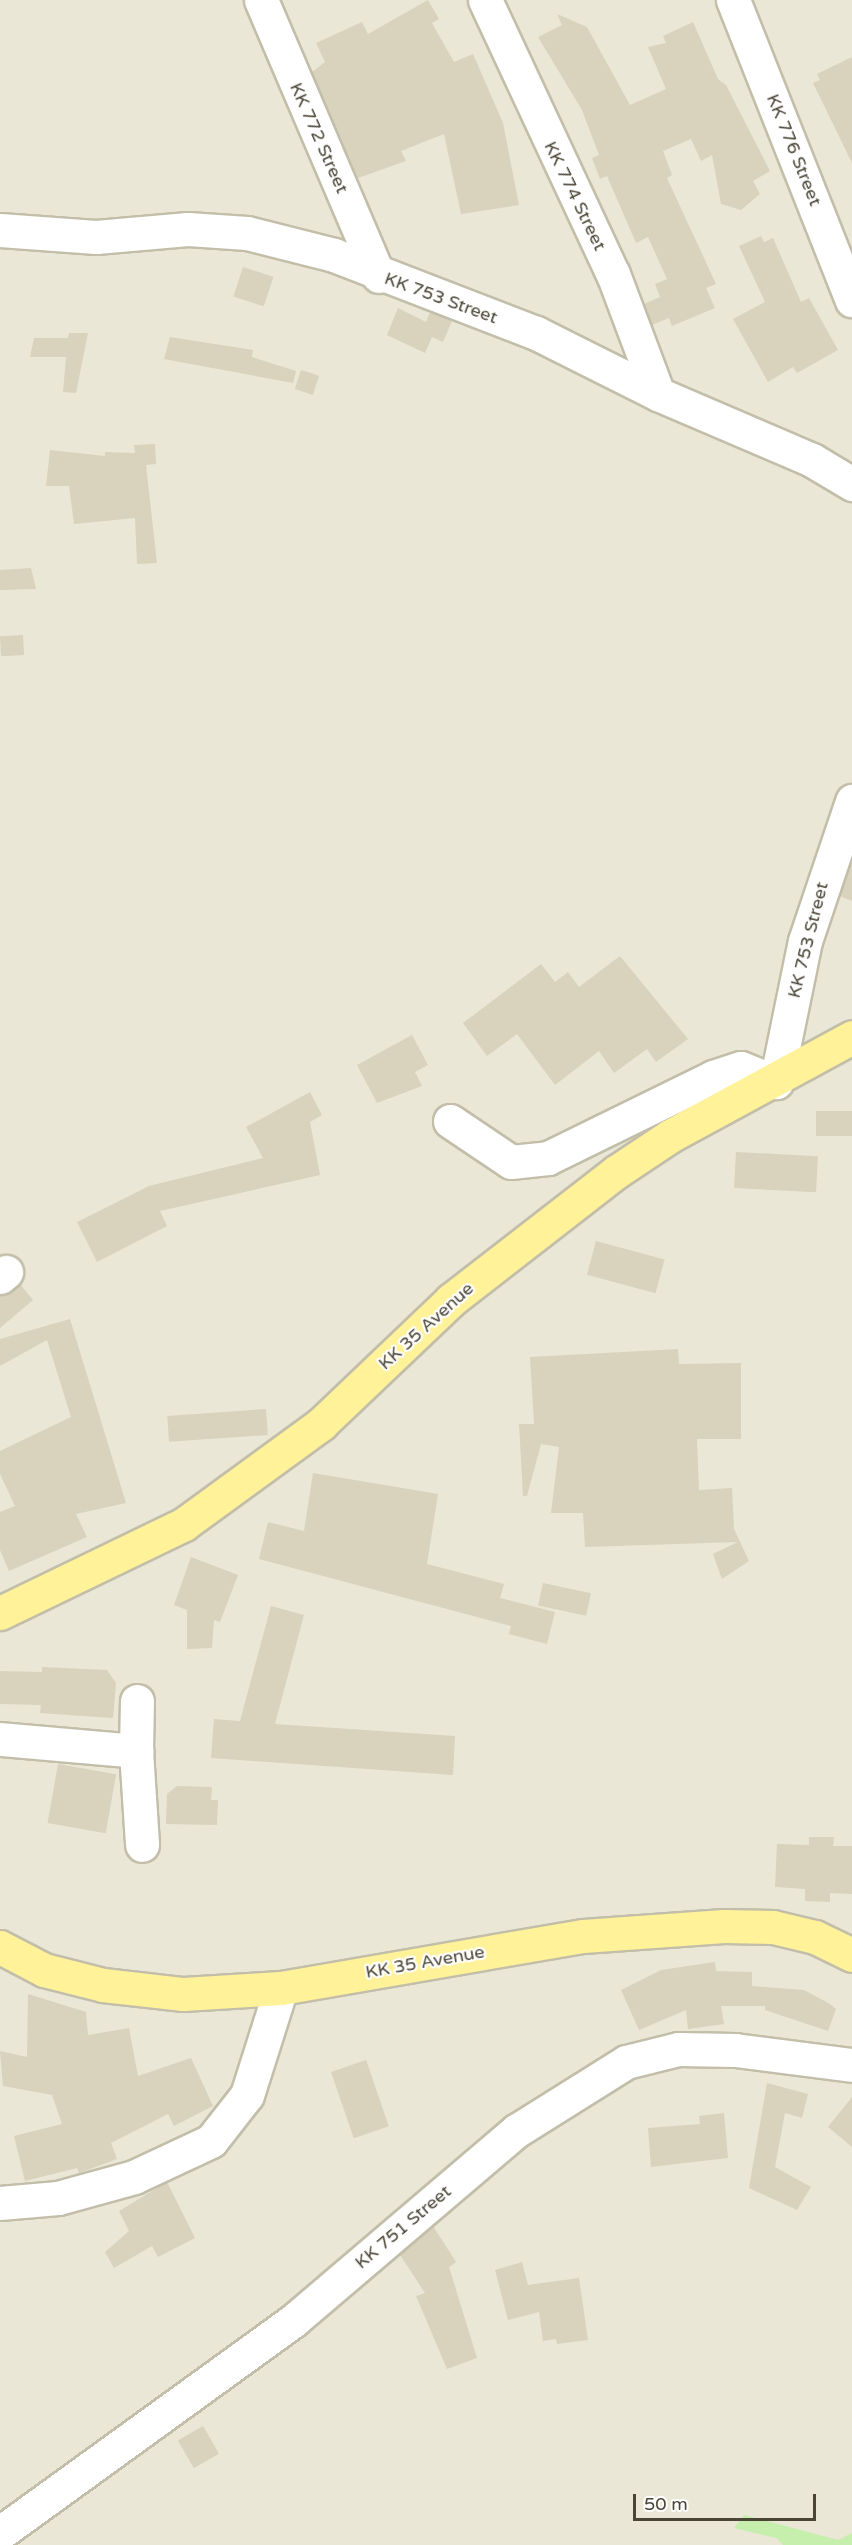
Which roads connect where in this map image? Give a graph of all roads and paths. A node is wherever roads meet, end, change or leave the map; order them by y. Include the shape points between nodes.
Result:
1 (261, 0) edge
2 (485, 0) edge
3 (733, 0) edge
4 (0, 230) edge
5 (380, 276) junction
6 (852, 300) edge
7 (658, 394) junction
8 (852, 484) edge
9 (852, 801) edge
10 (851, 1039) edge
11 (776, 1082) junction
12 (450, 1121) dead end
13 (0, 1613) edge
14 (137, 1701) dead end
15 (0, 1739) edge
16 (136, 1750) junction
17 (142, 1845) dead end
18 (0, 1947) edge
19 (852, 1955) edge
20 (281, 1988) junction
21 (852, 2065) edge
22 (0, 2203) edge
23 (0, 2533) edge

1 - 5 street, KK 772 Street
2 - 7 street, KK 774 Street via 613,274
3 - 6 street, KK 776 Street
4 - 5 street, KK 753 Street via 96,237 188,229 247,234 334,255
5 - 7 street, KK 753 Street via 536,333
7 - 8 street, KK 753 Street via 812,460
9 - 11 street, KK 753 Street via 805,941
10 - 11 main road, KK 35 Avenue
11 - 12 street via 741,1068 713,1077 548,1158 511,1162
11 - 13 main road, KK 35 Avenue via 670,1136 616,1172 451,1300 321,1424 184,1524
14 - 16 street
15 - 16 street
16 - 17 street
18 - 20 main road, KK 35 Avenue via 44,1970 103,1985 183,1994
19 - 20 main road, KK 35 Avenue via 815,1937 773,1927 724,1926 583,1936
20 - 22 street via 247,2095 211,2141 134,2177 58,2198
21 - 23 street, KK 751 Street via 735,2050 678,2049 626,2062 516,2131 294,2320

